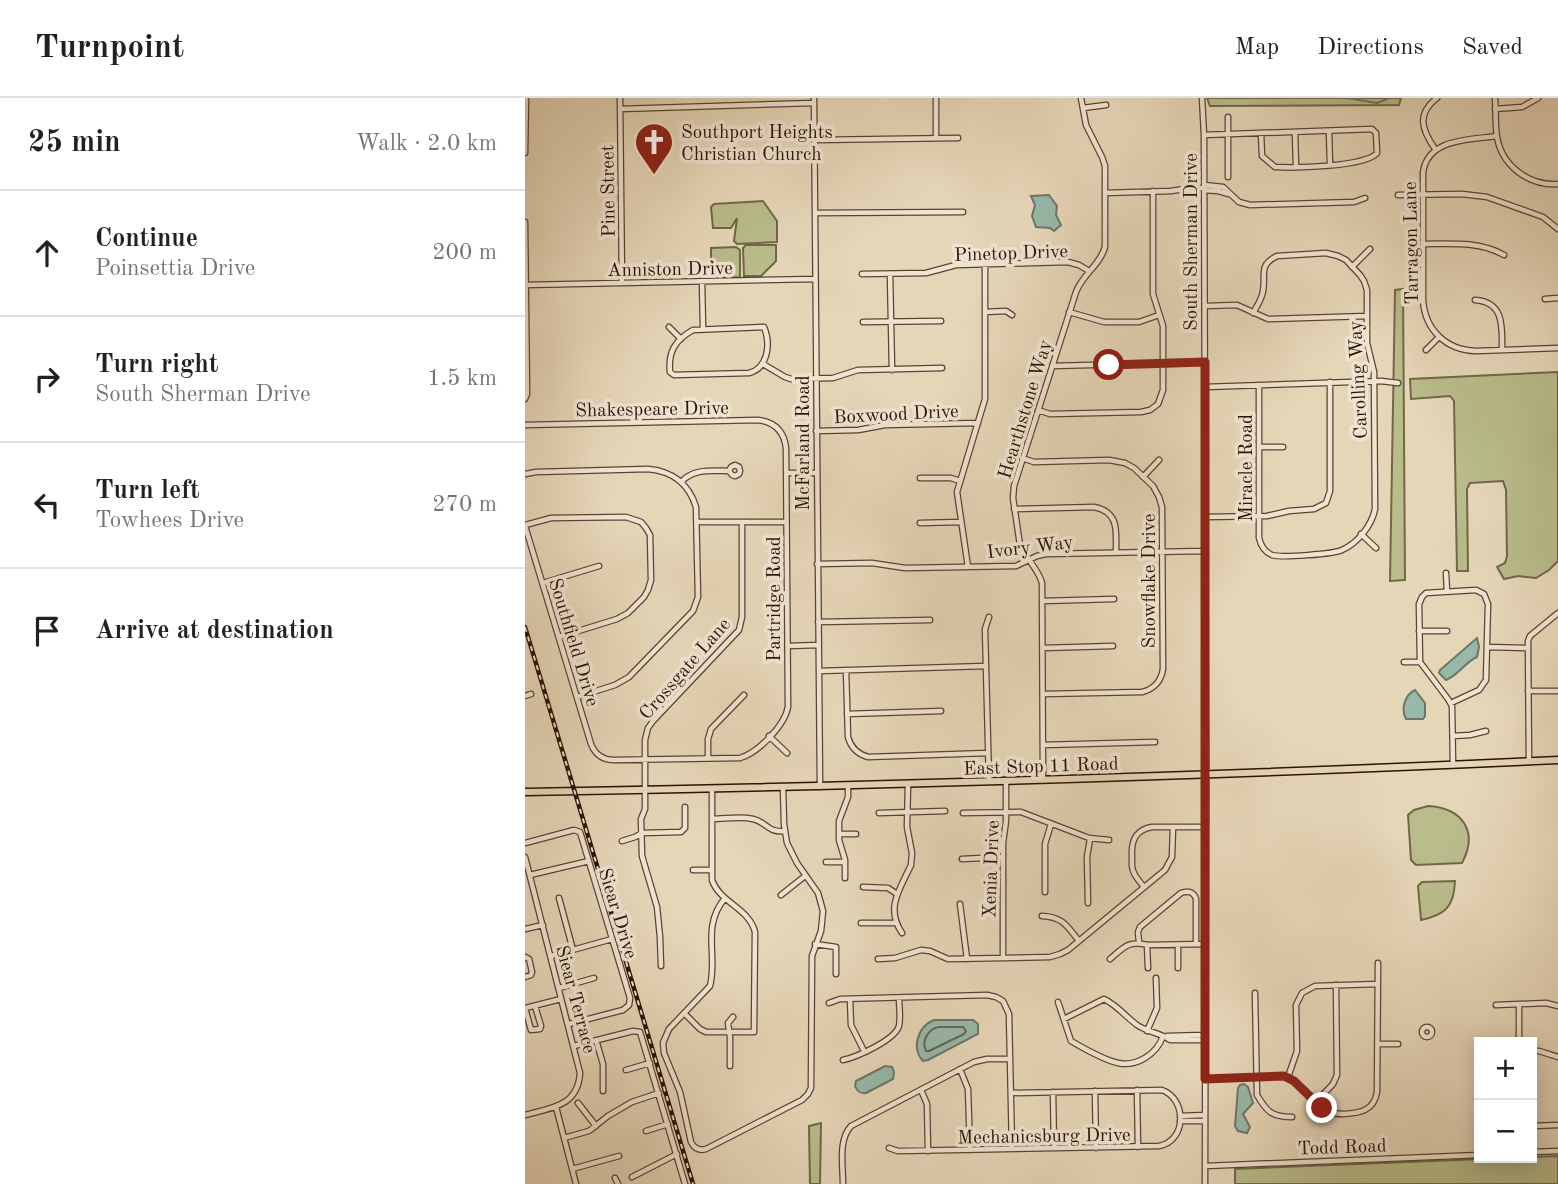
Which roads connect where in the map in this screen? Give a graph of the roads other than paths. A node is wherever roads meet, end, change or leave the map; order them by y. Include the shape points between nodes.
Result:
1 (526, 98) edge
2 (620, 98) edge
3 (936, 98) edge
4 (1081, 98) edge
5 (1202, 98) edge
6 (1437, 98) edge
7 (1495, 98) edge
8 (1538, 98) edge
9 (814, 101) edge
10 (1106, 106) dead end
11 (1083, 108) junction
12 (620, 109) junction
13 (1495, 109) junction
14 (1228, 117) dead end
15 (1329, 131) junction
16 (1295, 132) junction
17 (1261, 133) junction
18 (1229, 134) junction
19 (1204, 135) junction
20 (1497, 136) junction
21 (936, 138) junction
22 (958, 138) dead end
23 (814, 140) junction
24 (1435, 149) junction
25 (525, 153) edge
26 (1330, 165) junction
27 (1296, 166) junction
28 (1228, 177) dead end
29 (1558, 184) edge
30 (1204, 188) junction
31 (1153, 191) junction
32 (1105, 192) junction
33 (1398, 195) dead end
34 (1423, 195) junction
35 (1366, 198) dead end
36 (963, 212) dead end
37 (815, 213) junction
38 (525, 222) edge
39 (1558, 229) edge
40 (1423, 244) junction
41 (1370, 249) dead end
42 (1504, 255) dead end
43 (525, 261) edge
44 (985, 264) junction
45 (1352, 267) junction
46 (1089, 271) junction
47 (862, 274) dead end
48 (890, 274) junction
49 (815, 279) junction
50 (702, 281) junction
51 (622, 283) junction
52 (526, 285) edge
53 (1558, 298) edge
54 (1545, 299) dead end
55 (1475, 300) dead end
56 (1205, 306) junction
57 (985, 312) junction
58 (1069, 312) junction
59 (1253, 313) junction
60 (1012, 315) dead end
61 (1159, 315) junction
62 (1367, 316) junction
63 (941, 321) dead end
64 (863, 322) dead end
65 (891, 322) junction
66 (669, 327) dead end
67 (703, 328) junction
68 (1439, 337) junction
69 (681, 339) junction
70 (1558, 348) edge
71 (1426, 350) dead end
72 (1503, 350) junction
73 (1205, 362) junction
74 (1163, 363) junction
75 (763, 364) junction
76 (1052, 366) junction
77 (942, 368) dead end
78 (892, 370) junction
79 (816, 378) junction
80 (1374, 381) junction
81 (1330, 382) junction
82 (1398, 383) dead end
83 (1259, 385) junction
84 (1205, 387) junction
85 (525, 399) edge
86 (1038, 410) junction
87 (978, 423) junction
88 (525, 425) edge
89 (778, 428) joint
90 (816, 431) junction
91 (1259, 447) junction
92 (1283, 447) dead end
93 (1022, 458) junction
94 (1159, 460) dead end
95 (729, 471) dead end
96 (786, 473) junction
97 (817, 473) junction
98 (525, 474) edge
99 (1143, 477) junction
100 (920, 478) dead end
101 (960, 481) junction
102 (681, 482) junction
103 (1014, 509) junction
104 (1259, 516) junction
105 (1205, 517) junction
106 (697, 522) junction
107 (742, 522) junction
108 (786, 522) junction
109 (961, 522) junction
110 (920, 523) dead end
111 (525, 526) edge
112 (1361, 534) junction
113 (1376, 548) dead end
114 (1205, 551) junction
115 (1162, 552) junction
116 (1116, 553) junction
117 (1030, 560) junction
118 (817, 564) junction
119 (599, 566) dead end
120 (968, 567) junction
121 (1446, 573) dead end
122 (543, 583) junction
123 (1447, 591) junction
124 (1114, 599) dead end
125 (1042, 601) junction
126 (1558, 613) edge
127 (989, 617) dead end
128 (930, 620) dead end
129 (818, 622) junction
130 (1419, 631) junction
131 (1447, 631) dead end
132 (559, 637) junction
133 (818, 645) junction
134 (788, 646) junction
135 (1113, 646) dead end
136 (1488, 647) junction
137 (1043, 648) junction
138 (1528, 648) junction
139 (1404, 662) dead end
140 (1420, 662) junction
141 (986, 666) junction
142 (846, 670) junction
143 (819, 671) junction
144 (1528, 691) junction
145 (1558, 691) edge
146 (1043, 694) junction
147 (744, 695) dead end
148 (577, 696) junction
149 (1451, 703) junction
150 (941, 711) dead end
151 (847, 714) junction
152 (1486, 731) dead end
153 (769, 736) junction
154 (1453, 736) junction
155 (1156, 742) dead end
156 (1043, 745) junction
157 (787, 753) dead end
158 (988, 753) junction
159 (708, 758) junction
160 (645, 760) junction
161 (1558, 760) edge
162 (1529, 762) junction
163 (1453, 765) junction
164 (1206, 775) junction
165 (1043, 780) junction
166 (1006, 781) junction
167 (989, 782) junction
168 (908, 785) junction
169 (848, 786) junction
170 (820, 787) junction
171 (783, 788) junction
172 (712, 789) junction
173 (645, 790) junction
174 (525, 792) edge
175 (685, 807) dead end
176 (945, 811) dead end
177 (907, 812) junction
178 (1006, 812) junction
179 (879, 813) dead end
180 (963, 813) dead end
181 (712, 819) junction
182 (1051, 824) junction
183 (1173, 827) junction
184 (1206, 827) junction
185 (785, 831) junction
186 (642, 833) junction
187 (839, 834) junction
188 (856, 834) dead end
189 (1090, 839) junction
190 (1109, 840) dead end
191 (622, 841) dead end
192 (525, 843) edge
193 (525, 857) edge
194 (1003, 857) junction
195 (962, 859) dead end
196 (589, 860) junction
197 (826, 862) dead end
198 (845, 862) junction
199 (694, 870) dead end
200 (712, 870) junction
201 (530, 876) junction
202 (805, 876) junction
203 (845, 878) dead end
204 (863, 887) dead end
205 (1144, 887) junction
206 (1045, 892) dead end
207 (897, 894) junction
208 (781, 895) dead end
209 (559, 898) dead end
210 (725, 898) junction
211 (1088, 903) dead end
212 (960, 904) dead end
213 (1042, 916) dead end
214 (861, 923) dead end
215 (897, 923) junction
216 (543, 925) junction
217 (525, 929) edge
218 (902, 933) dead end
219 (612, 939) junction
220 (1079, 941) junction
221 (1139, 942) junction
222 (815, 944) junction
223 (1196, 944) junction
224 (1205, 944) junction
225 (1147, 945) junction
226 (1178, 945) junction
227 (573, 950) junction
228 (551, 956) junction
229 (525, 957) edge
230 (967, 958) junction
231 (1003, 958) junction
232 (878, 959) dead end
233 (1110, 959) dead end
234 (1378, 963) dead end
235 (661, 966) dead end
236 (1148, 968) dead end
237 (1178, 968) dead end
238 (836, 974) dead end
239 (525, 977) edge
240 (594, 978) dead end
241 (1156, 978) dead end
242 (1378, 984) junction
243 (1336, 985) junction
244 (559, 988) junction
245 (1255, 993) dead end
246 (899, 998) junction
247 (562, 999) junction
248 (850, 999) junction
249 (1058, 1002) dead end
250 (829, 1003) dead end
251 (1519, 1004) junction
252 (1496, 1005) dead end
253 (535, 1006) junction
254 (1558, 1006) edge
255 (525, 1008) edge
256 (684, 1013) junction
257 (733, 1017) dead end
258 (1063, 1019) junction
259 (569, 1024) junction
260 (1147, 1031) junction
261 (729, 1032) junction
262 (1165, 1036) junction
263 (1205, 1037) junction
264 (1519, 1037) edge
265 (596, 1040) junction
266 (1377, 1044) junction
267 (1398, 1044) dead end
268 (575, 1046) junction
269 (864, 1051) junction
270 (1537, 1051) edge
271 (1558, 1056) edge
272 (1009, 1059) junction
273 (843, 1060) dead end
274 (650, 1063) junction
275 (730, 1066) dead end
276 (960, 1069) junction
277 (625, 1070) dead end
278 (1256, 1077) junction
279 (1288, 1077) junction
280 (1205, 1079) junction
281 (921, 1090) junction
282 (1137, 1090) junction
283 (603, 1091) dead end
284 (1095, 1091) junction
285 (1053, 1092) junction
286 (659, 1093) junction
287 (1011, 1093) junction
288 (1316, 1102) junction
289 (578, 1103) dead end
290 (556, 1107) junction
291 (525, 1115) edge
292 (1292, 1117) dead end
293 (1179, 1118) junction
294 (1205, 1118) junction
295 (668, 1124) junction
296 (1558, 1125) edge
297 (596, 1126) junction
298 (1537, 1126) edge
299 (646, 1131) dead end
300 (564, 1138) junction
301 (1096, 1147) junction
302 (1138, 1147) junction
303 (889, 1148) dead end
304 (1054, 1148) junction
305 (1012, 1149) junction
306 (970, 1150) junction
307 (928, 1151) junction
308 (1558, 1151) edge
309 (1537, 1152) edge
310 (677, 1154) junction
311 (1474, 1154) edge
312 (619, 1156) dead end
313 (1205, 1166) junction
314 (572, 1168) junction
315 (632, 1177) dead end
316 (685, 1183) edge
317 (576, 1184) edge
318 (843, 1184) edge
319 (1205, 1184) edge

1 - 25 street
2 - 12 street, Pine Street
3 - 21 street
4 - 11 street, Hearthstone Way
5 - 19 street, South Sherman Drive
6 - 24 street via 1423,121
7 - 13 street
8 - 13 street via 1522,107
9 - 12 street
9 - 23 street, McFarland Road
10 - 11 street
11 - 32 street, Hearthstone Way via 1087,130 1104,161
12 - 51 street, Pine Street
13 - 20 street
14 - 18 street
15 - 16 street
15 - 26 street
15 - 26 street via 1375,130 1377,134 1375,156
16 - 17 street
16 - 27 street
17 - 18 street
17 - 27 street via 1261,154 1266,161 1275,167
18 - 19 street
18 - 28 street
19 - 30 street, South Sherman Drive
20 - 24 street
20 - 29 street via 1505,157 1518,172 1531,180
21 - 22 street
21 - 23 street
23 - 37 street, McFarland Road
24 - 34 street, Tarragon Lane via 1424,165
26 - 27 street
30 - 31 street
30 - 35 street via 1223,187 1250,205
30 - 56 street, South Sherman Drive
31 - 32 street
31 - 61 street via 1153,294
32 - 46 street, Hearthstone Way via 1105,247
33 - 34 street
34 - 39 street via 1497,200 1543,217
34 - 40 street, Tarragon Lane
36 - 37 street
37 - 49 street, McFarland Road
38 - 43 street
40 - 42 street via 1474,244
40 - 68 street, Tarragon Lane via 1424,309
41 - 45 street
43 - 52 street
44 - 46 street, Pinetop Drive via 1072,262
44 - 48 street, Pinetop Drive
44 - 57 street
45 - 59 street via 1329,253 1274,257 1264,267 1263,290
45 - 62 street, Carolling Way via 1366,284
46 - 58 street, Hearthstone Way
47 - 48 street, Pinetop Drive
48 - 65 street
49 - 50 street, Anniston Drive
49 - 79 street, McFarland Road
50 - 51 street, Anniston Drive
50 - 67 street
51 - 52 street, Anniston Drive
52 - 85 street
53 - 54 street
55 - 72 street via 1490,304 1499,314
56 - 59 street via 1235,305
56 - 73 street, South Sherman Drive
57 - 60 street
57 - 87 street via 985,395
58 - 61 street via 1104,323 1139,322
58 - 76 street, Hearthstone Way
59 - 62 street via 1268,319
61 - 74 street
62 - 80 street, Carolling Way
63 - 65 street
64 - 65 street
65 - 78 street
66 - 69 street
67 - 69 street
67 - 75 street via 765,328
68 - 71 street
68 - 72 street via 1463,350
69 - 75 street via 670,355 674,375 748,373
70 - 72 street
73 - 74 street
73 - 84 street, South Sherman Drive
74 - 76 street
74 - 86 street via 1163,392 1151,409 1050,414
75 - 79 street via 789,378
76 - 86 street, Hearthstone Way
77 - 78 street
78 - 79 street
79 - 90 street, McFarland Road
80 - 81 street
80 - 82 street
80 - 112 street, Carolling Way via 1375,509
81 - 83 street
81 - 104 street via 1328,500 1314,509
83 - 84 street
83 - 91 street, Miracle Road
84 - 105 street, South Sherman Drive
86 - 93 street, Hearthstone Way
87 - 90 street, Boxwood Drive
87 - 101 street
88 - 89 street, Shakespeare Drive via 758,420
89 - 96 street, Partridge Road via 786,444
90 - 97 street, McFarland Road
91 - 92 street
91 - 104 street, Miracle Road
93 - 99 street via 1034,462 1116,461 1132,466
93 - 103 street, Hearthstone Way via 1013,487
94 - 99 street
95 - 102 street via 698,471
96 - 97 street
96 - 108 street, Partridge Road
97 - 118 street, McFarland Road
98 - 102 street via 651,470
99 - 115 street, Snowflake Drive via 1156,490 1161,504
100 - 101 street
101 - 109 street
102 - 106 street via 692,497
103 - 116 street via 1098,508 1114,522
103 - 117 street, Hearthstone Way via 1020,545
104 - 105 street
104 - 112 street, Miracle Road via 1260,542 1269,554 1332,553
105 - 114 street, South Sherman Drive
106 - 107 street
106 - 148 street via 698,597 692,612 629,677
107 - 108 street
107 - 160 street, Crossgate Lane via 741,626 652,722 645,738
108 - 134 street, Partridge Road
109 - 110 street
109 - 120 street
111 - 122 street, Southfield Drive
111 - 132 street via 551,518 626,517 644,525 650,536 651,578 646,594 617,619
112 - 113 street
114 - 115 street, Ivory Way
114 - 164 street, South Sherman Drive
115 - 116 street, Ivory Way
115 - 146 street, Snowflake Drive via 1163,670 1159,681 1142,692
116 - 117 street, Ivory Way via 1044,555
117 - 120 street, Ivory Way via 1016,566
117 - 125 street, Hearthstone Way via 1041,578
118 - 120 street, Ivory Way
118 - 129 street, McFarland Road
119 - 122 street
121 - 123 street
122 - 132 street, Southfield Drive
123 - 130 street via 1422,597
123 - 136 street via 1476,590 1487,598
124 - 125 street
125 - 137 street, Hearthstone Way
126 - 138 street via 1530,636
127 - 141 street
128 - 129 street
129 - 133 street, McFarland Road
130 - 131 street
130 - 140 street
132 - 148 street, Southfield Drive
133 - 134 street
133 - 143 street, McFarland Road
134 - 153 street, Partridge Road via 787,711
135 - 137 street
136 - 138 street
136 - 149 street via 1484,685
137 - 146 street, Hearthstone Way
138 - 144 street
139 - 140 street
140 - 149 street
141 - 142 street
141 - 158 street
142 - 143 street
142 - 151 street
143 - 170 street, McFarland Road
144 - 145 street
144 - 162 street
146 - 156 street, Hearthstone Way
147 - 159 street via 712,728
148 - 160 street, Southfield Drive via 598,755
149 - 154 street
150 - 151 street
151 - 158 street via 850,744 865,756
152 - 154 street
153 - 157 street
153 - 159 street, Partridge Road via 740,758
154 - 163 street
155 - 156 street
156 - 165 street, Hearthstone Way
158 - 167 street
159 - 160 street
160 - 173 street, Crossgate Lane
161 - 162 main road, East Stop 11 Road
162 - 163 main road, East Stop 11 Road
163 - 164 main road, East Stop 11 Road
164 - 165 main road, East Stop 11 Road
164 - 184 street, South Sherman Drive
165 - 166 main road, East Stop 11 Road
166 - 167 main road, East Stop 11 Road
166 - 178 street, Xenia Drive
167 - 168 main road, East Stop 11 Road
168 - 169 main road, East Stop 11 Road
168 - 177 street
169 - 170 main road, East Stop 11 Road
169 - 187 street
170 - 171 main road, East Stop 11 Road
171 - 172 main road, East Stop 11 Road
171 - 185 street
172 - 173 main road, East Stop 11 Road
172 - 181 street
173 - 174 main road, East Stop 11 Road
173 - 186 street, Crossgate Lane
175 - 186 street via 685,828 680,833
176 - 177 street
177 - 179 street
177 - 207 street via 912,862
178 - 180 street
178 - 182 street via 1021,812
178 - 194 street, Xenia Drive
181 - 185 street via 753,819 773,831
181 - 200 street
182 - 189 street
182 - 206 street via 1045,844
183 - 184 street
183 - 205 street via 1170,864
183 - 205 street via 1144,829 1134,838 1133,872
184 - 224 street, South Sherman Drive
185 - 202 street
186 - 191 street
186 - 235 street, Crossgate Lane via 643,858 657,911
187 - 188 street
187 - 198 street
189 - 190 street
189 - 211 street
192 - 196 street, Siear Drive via 577,830
193 - 201 street, Siear Terrace
194 - 195 street
194 - 231 street, Xenia Drive
196 - 201 street
196 - 219 street, Siear Drive
197 - 198 street
198 - 203 street
199 - 200 street
200 - 210 street via 715,887
201 - 216 street, Siear Terrace
202 - 208 street
202 - 222 street via 823,908
204 - 207 street via 888,888
205 - 220 street
207 - 215 street
209 - 227 street
210 - 256 street via 712,924 711,984
210 - 261 street via 747,916 754,929 754,1032
212 - 230 street
213 - 220 street via 1061,920
214 - 215 street
215 - 218 street
216 - 217 street
216 - 228 street, Siear Terrace
219 - 227 street
219 - 259 street, Siear Drive via 629,1005
220 - 231 street via 1056,956
221 - 223 street via 1141,926 1181,893 1190,892 1196,901
221 - 225 street
221 - 233 street
222 - 238 street via 836,947
222 - 256 street via 809,1091 799,1102 706,1149 691,1142 678,1086 663,1049 668,1031
223 - 224 street
223 - 226 street
224 - 263 street, South Sherman Drive
225 - 226 street
225 - 236 street
226 - 237 street
227 - 228 street
228 - 244 street, Siear Terrace
229 - 239 street via 532,973
230 - 231 street
230 - 232 street via 946,959 921,950
234 - 242 street
240 - 244 street
241 - 260 street via 1157,1008
242 - 243 street
242 - 266 street
243 - 279 street via 1315,986 1298,998 1297,1050
243 - 288 street via 1336,1074
244 - 247 street, Siear Terrace
245 - 278 street
246 - 248 street
246 - 269 street via 897,1030
246 - 272 street via 989,995 1002,1001 1009,1014
247 - 253 street
247 - 259 street, Siear Terrace
248 - 250 street
248 - 269 street via 851,1025
249 - 258 street
251 - 252 street
251 - 254 street
251 - 264 street
253 - 255 street
253 - 255 street via 540,1029 531,1030
256 - 261 street via 702,1030
257 - 261 street via 727,1023
258 - 260 street via 1104,999
258 - 262 street via 1071,1041 1117,1063 1148,1056
259 - 268 street, Siear Terrace
260 - 262 street
261 - 275 street
262 - 263 street via 1170,1040
263 - 280 street, South Sherman Drive
265 - 268 street
265 - 274 street via 638,1031
265 - 283 street
266 - 267 street
266 - 288 street via 1377,1092 1370,1107 1337,1114
268 - 290 street, Siear Terrace via 579,1082 569,1100
269 - 273 street
270 - 271 street
272 - 276 street via 983,1059
272 - 287 street
274 - 277 street
274 - 286 street
276 - 281 street
276 - 306 street via 968,1090
278 - 279 street
278 - 280 street
278 - 292 street via 1257,1095 1267,1110
279 - 288 street
280 - 294 street, South Sherman Drive
281 - 307 street via 927,1104
281 - 318 street via 847,1130
282 - 284 street
282 - 293 street via 1167,1092 1177,1102
282 - 302 street
284 - 285 street
284 - 301 street
285 - 287 street
285 - 304 street
286 - 295 street
286 - 297 street via 632,1102
287 - 305 street
289 - 297 street
290 - 291 street
290 - 300 street
293 - 294 street
293 - 302 street, Mechanicsburg Drive via 1178,1132 1170,1142
294 - 313 street, South Sherman Drive
295 - 299 street
295 - 310 street
296 - 298 street
297 - 300 street
300 - 314 street
301 - 302 street, Mechanicsburg Drive
301 - 304 street, Mechanicsburg Drive
303 - 307 street, Mechanicsburg Drive
304 - 305 street, Mechanicsburg Drive
305 - 306 street, Mechanicsburg Drive
306 - 307 street, Mechanicsburg Drive
308 - 309 street
310 - 315 street
310 - 316 street
311 - 313 street, Todd Road
312 - 314 street
313 - 319 street, South Sherman Drive
314 - 317 street

